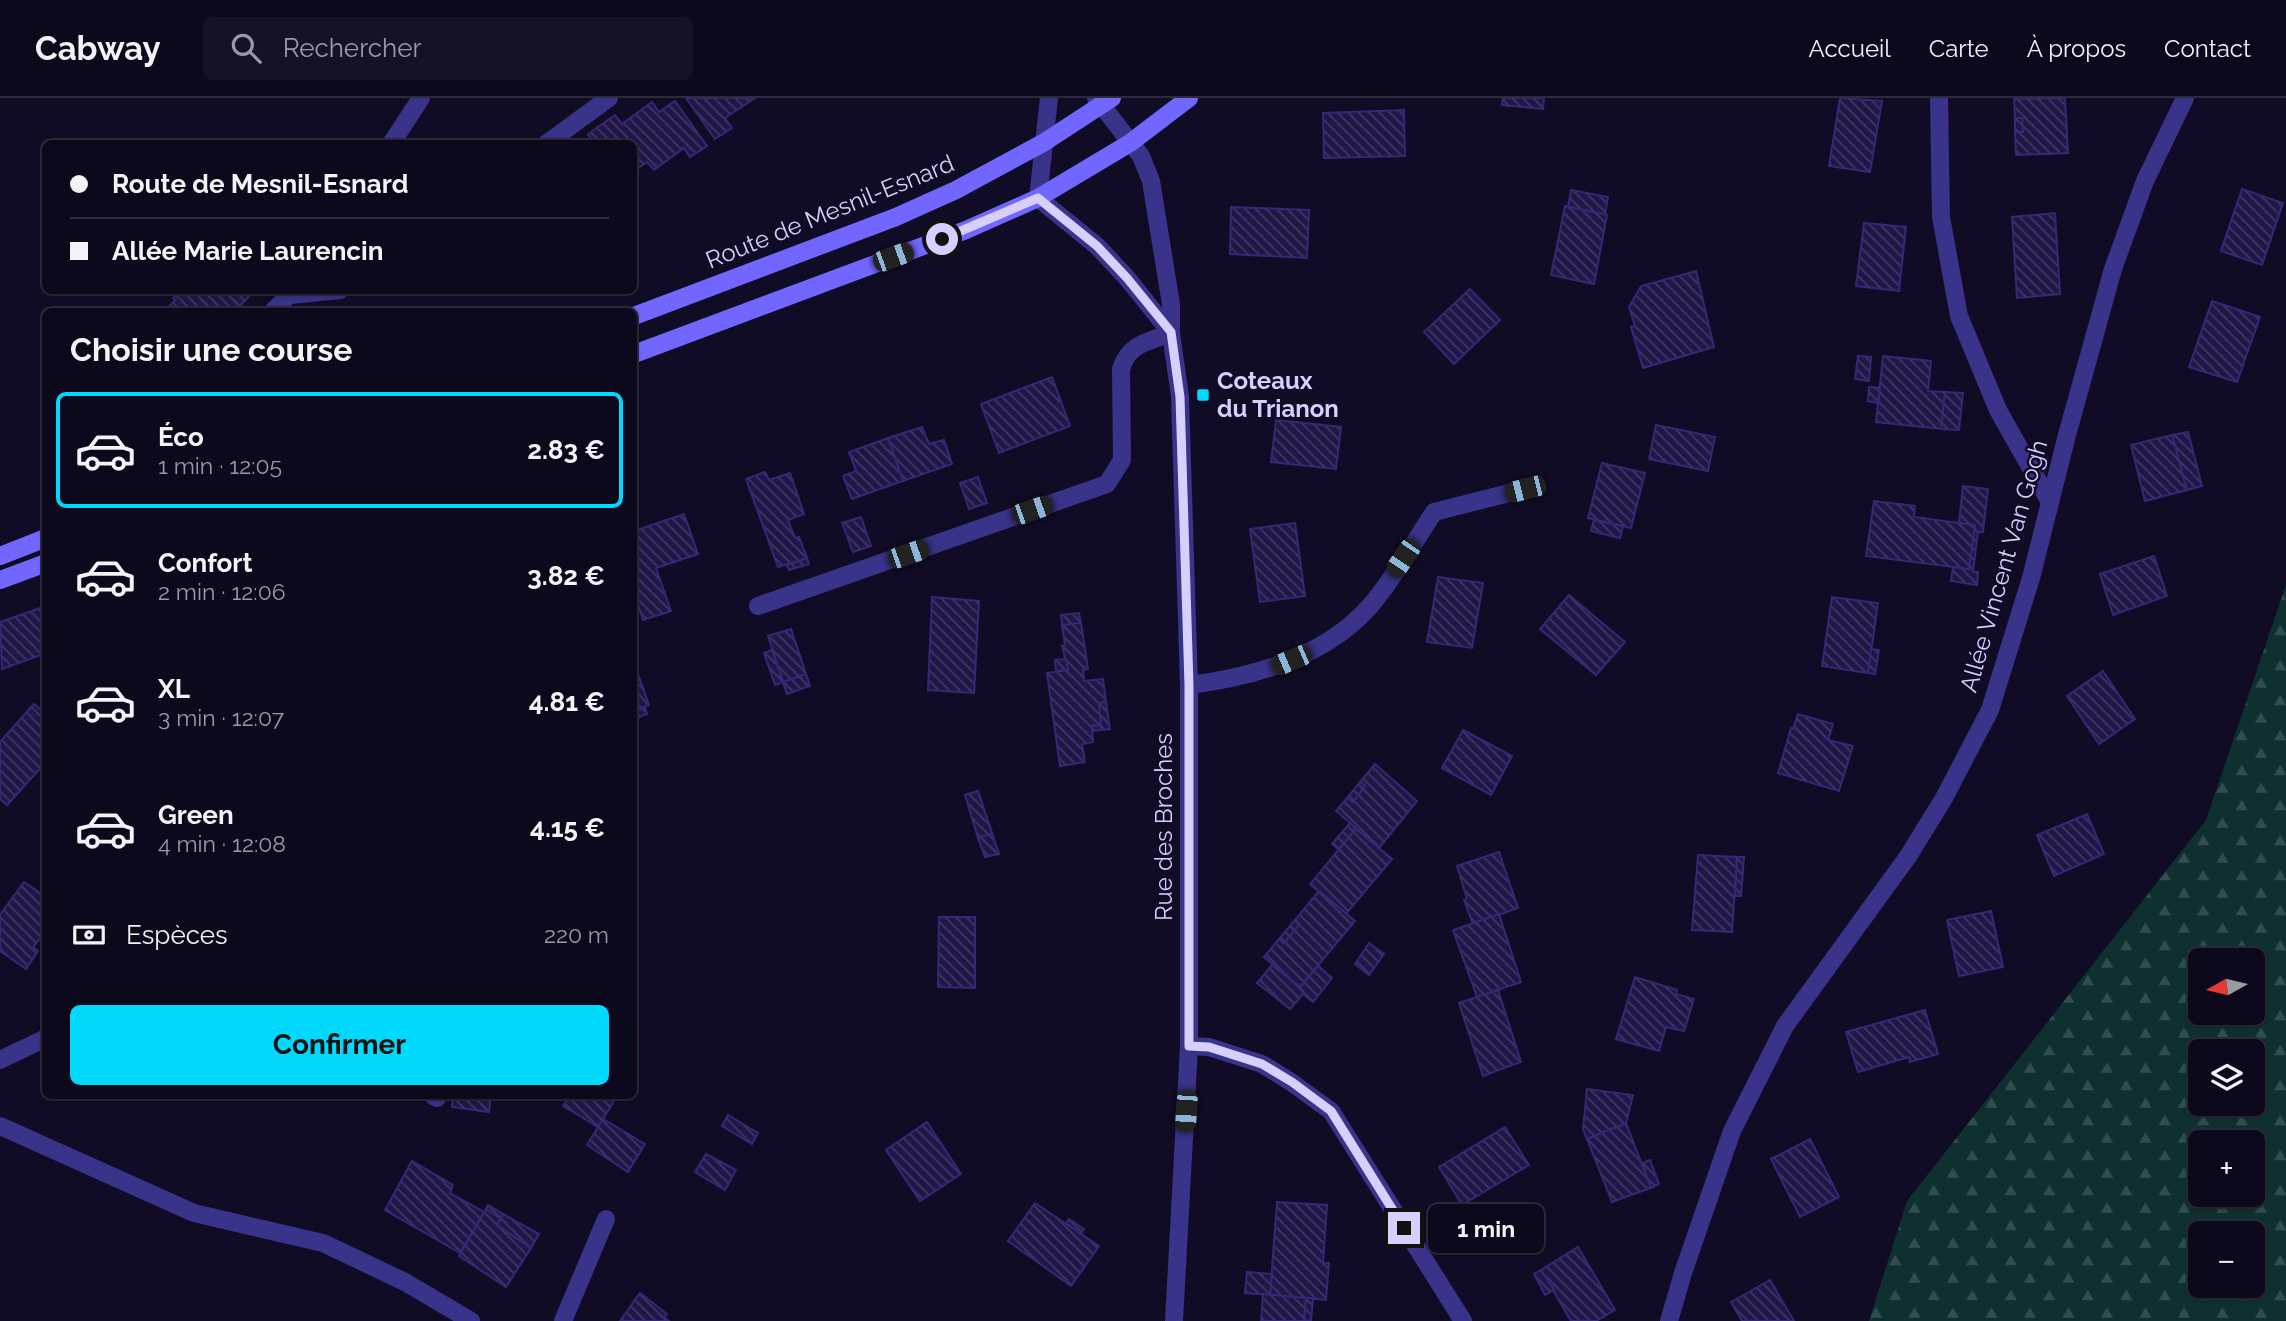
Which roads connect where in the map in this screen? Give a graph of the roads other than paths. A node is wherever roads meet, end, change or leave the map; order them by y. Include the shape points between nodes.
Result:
1 (421, 98) edge
2 (609, 98) edge
3 (1049, 98) edge
4 (1189, 98) edge
5 (1939, 98) edge
6 (2185, 98) edge
7 (1103, 101) edge
8 (394, 140) edge
9 (551, 140) edge
10 (1043, 143) junction
11 (1130, 143) junction
12 (1038, 198) junction
13 (291, 294) edge
14 (276, 308) edge
15 (637, 315) edge
16 (1171, 332) junction
17 (637, 353) edge
18 (1525, 489) dead end
19 (2050, 502) junction
20 (42, 540) edge
21 (0, 556) edge
22 (42, 564) edge
23 (0, 580) edge
24 (758, 606) dead end
25 (1189, 685) junction
26 (42, 1040) edge
27 (1189, 1046) junction
28 (0, 1060) edge
29 (0, 1126) edge
30 (606, 1219) dead end
31 (471, 1321) edge
32 (563, 1321) edge
33 (1174, 1321) edge
34 (1463, 1321) edge
35 (1669, 1321) edge

1 - 8 street
2 - 9 street
3 - 10 street
4 - 11 main road
5 - 19 street via 1941,217 1959,316 1998,410
6 - 19 street, Allée Vincent Van Gogh via 2146,181 2113,269
7 - 10 main road, Route de Mesnil-Esnard
7 - 11 street, Rue des Broches
10 - 12 street
10 - 15 main road, Route de Mesnil-Esnard via 896,217
11 - 12 main road
11 - 16 street, Rue des Broches via 1151,181 1171,304
12 - 16 street via 1097,246
12 - 17 main road via 966,230
13 - 14 street
16 - 24 street via 1134,347 1125,356 1121,369 1122,460 1107,484
16 - 25 street, Rue des Broches via 1180,397
18 - 25 street via 1434,512 1372,603 1321,645 1246,676
19 - 35 street, Allée Vincent Van Gogh via 1990,710 1909,855 1785,1026 1731,1130
20 - 21 main road
22 - 23 main road
25 - 27 street, Rue des Broches
26 - 28 street
27 - 33 street, Rue des Broches
27 - 34 street via 1209,1047 1262,1064 1331,1111
29 - 31 street via 194,1213 323,1243 405,1282
30 - 32 street

